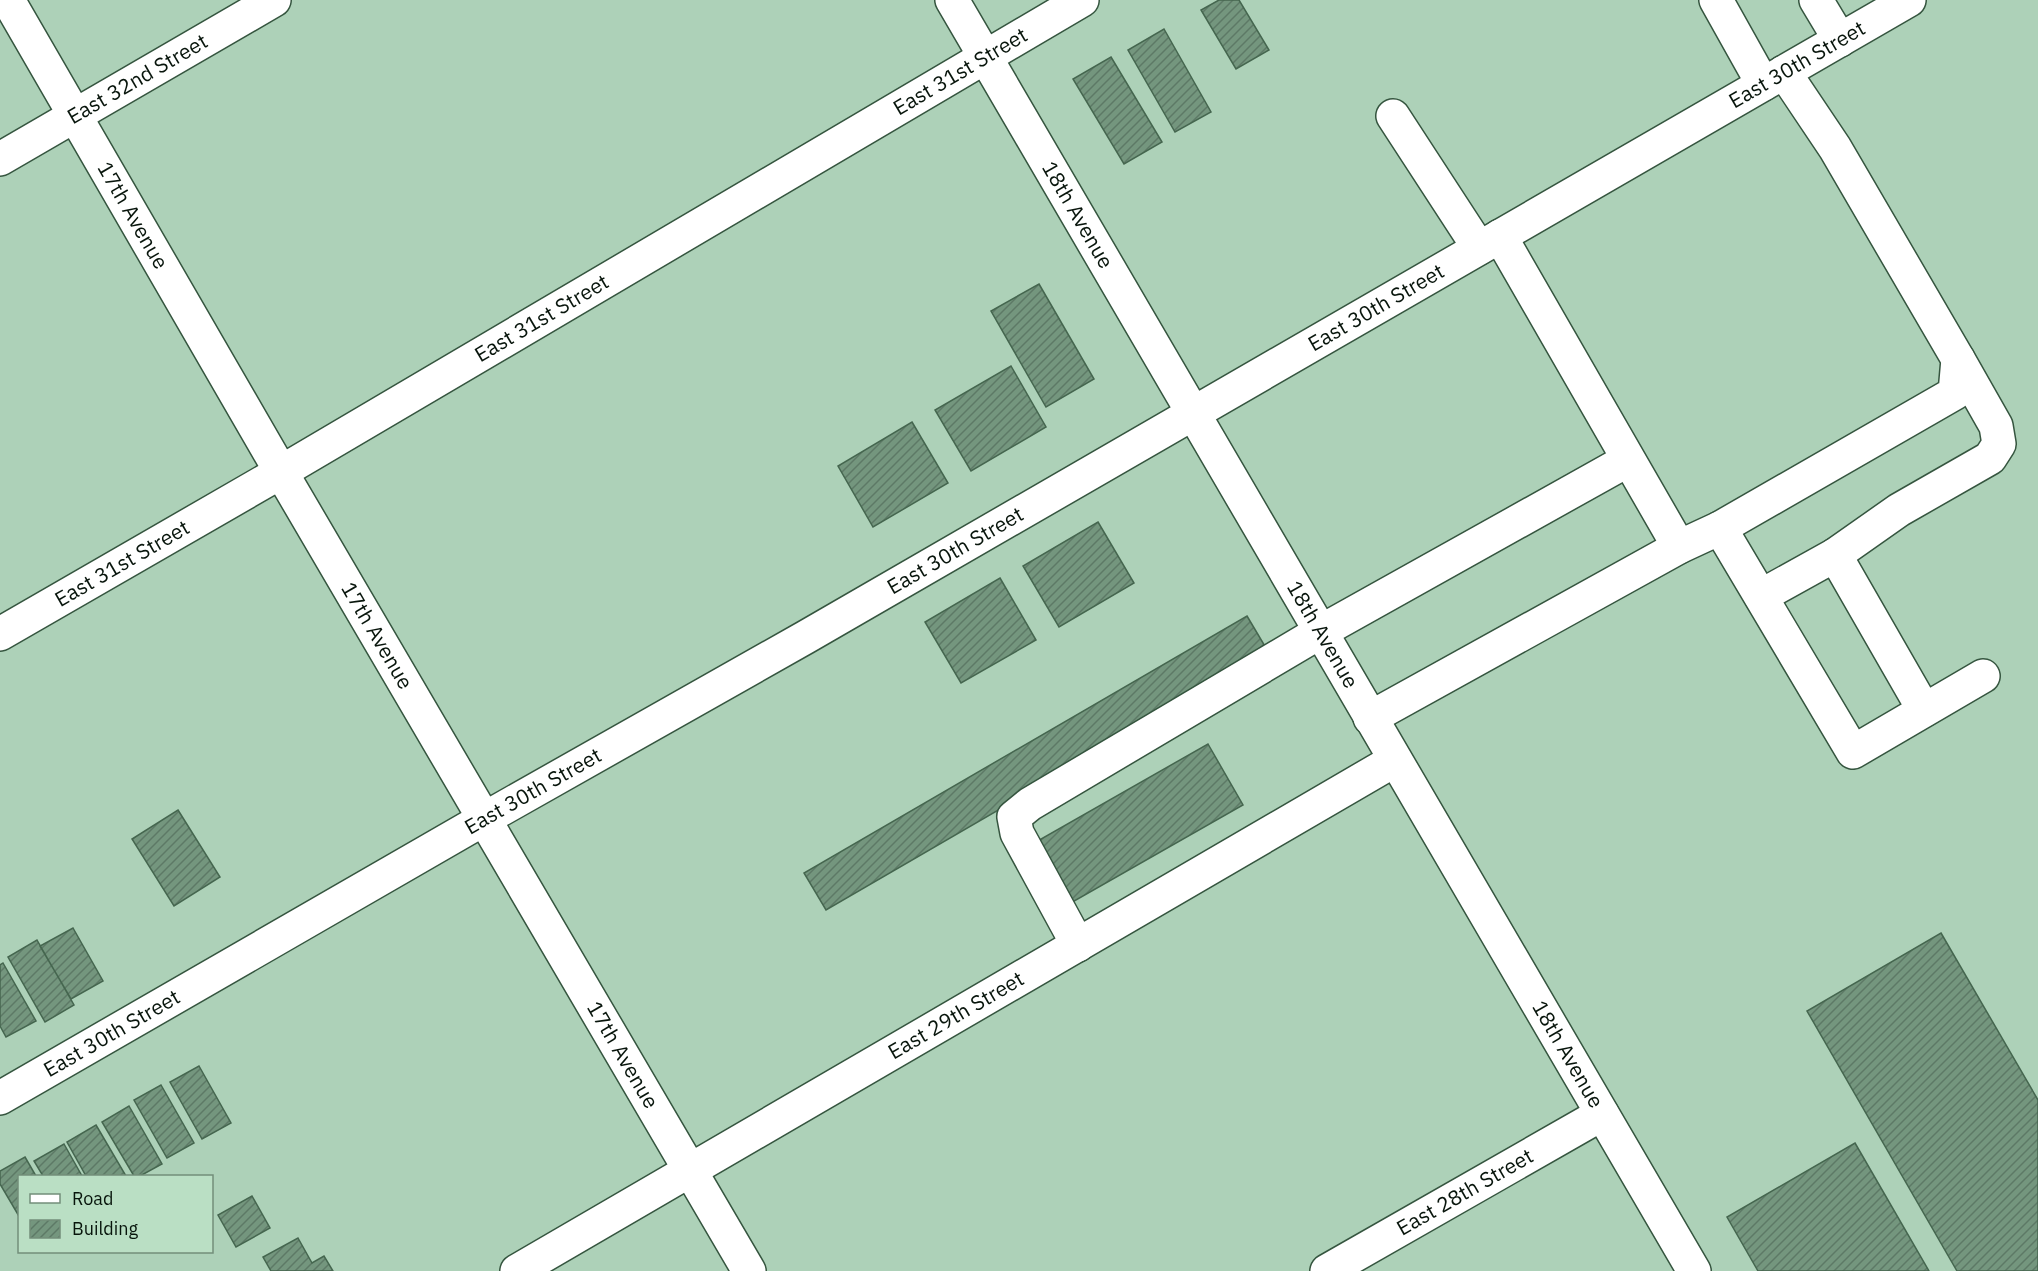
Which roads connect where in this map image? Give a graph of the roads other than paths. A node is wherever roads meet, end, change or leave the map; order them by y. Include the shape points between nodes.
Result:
1 (8, 0) edge
2 (274, 0) edge
3 (951, 0) edge
4 (1082, 0) edge
5 (1716, 0) edge
6 (1816, 0) edge
7 (1909, 0) edge
8 (1840, 40) junction
9 (985, 57) junction
10 (1774, 78) junction
11 (1393, 116) dead end
12 (75, 117) junction
13 (0, 159) edge
14 (1490, 242) junction
15 (1958, 359) junction
16 (1192, 414) junction
17 (1628, 460) junction
18 (281, 472) junction
19 (1720, 528) junction
20 (1679, 547) junction
21 (1834, 555) junction
22 (1761, 596) junction
23 (1320, 632) junction
24 (0, 634) edge
25 (1983, 676) dead end
26 (1924, 711) junction
27 (1370, 718) junction
28 (1395, 760) junction
29 (484, 819) junction
30 (1078, 945) junction
31 (0, 1098) edge
32 (1602, 1114) junction
33 (690, 1172) junction
34 (517, 1271) edge
35 (748, 1271) edge
36 (1327, 1271) edge
37 (1694, 1271) edge

1 - 12 street, 17th Avenue
2 - 12 street, East 32nd Street
3 - 9 street, 18th Avenue
4 - 9 street, East 31st Street
5 - 10 street
6 - 8 street
7 - 8 street, East 30th Street
8 - 10 street, East 30th Street
9 - 16 street, 18th Avenue
9 - 18 street, East 31st Street
10 - 14 street, East 30th Street
10 - 15 street via 1835,148
11 - 14 street
12 - 13 street, East 32nd Street
12 - 18 street, 17th Avenue
14 - 16 street, East 30th Street
14 - 17 street
15 - 19 street via 1955,393
15 - 21 street via 1996,426 1999,444 1990,458 1899,510
16 - 23 street, 18th Avenue
16 - 29 street, East 30th Street
17 - 20 street
17 - 23 street
18 - 24 street, East 31st Street
18 - 29 street, 17th Avenue
19 - 20 street
19 - 22 street
20 - 27 street
21 - 22 street
21 - 26 street
22 - 26 street via 1853,752
23 - 27 street, 18th Avenue
23 - 30 street via 1014,817 1017,833
25 - 26 street
27 - 28 street, 18th Avenue
28 - 30 street, East 29th Street
28 - 32 street, 18th Avenue
29 - 31 street, East 30th Street
29 - 33 street, 17th Avenue
30 - 33 street, East 29th Street
32 - 36 street, East 28th Street
32 - 37 street, 18th Avenue
33 - 34 street, East 29th Street
33 - 35 street, 17th Avenue

